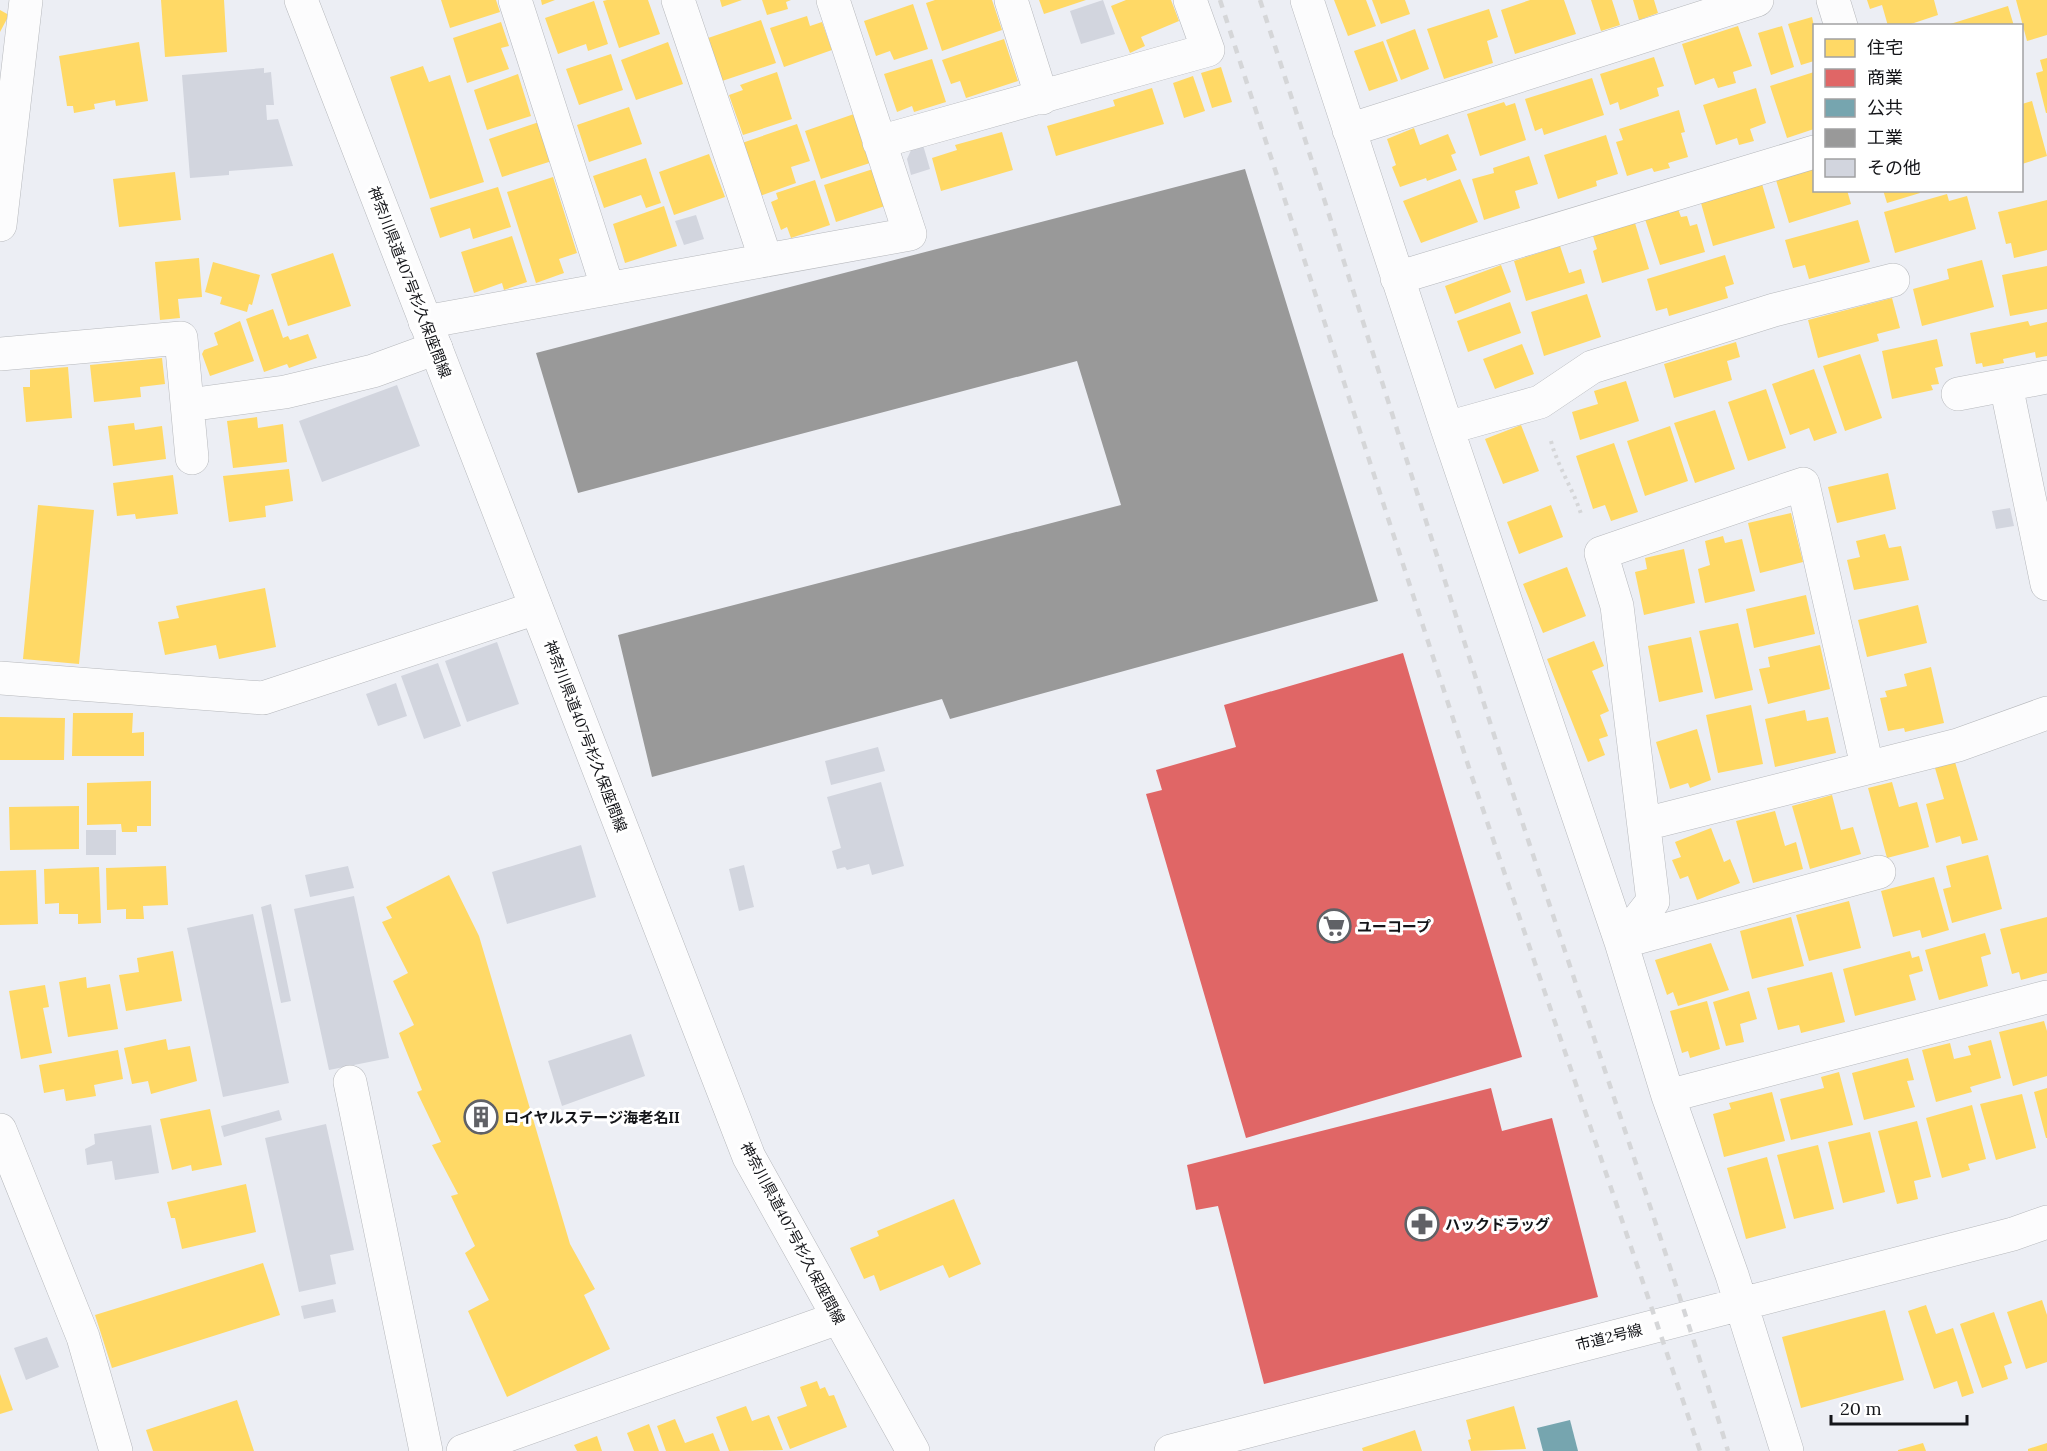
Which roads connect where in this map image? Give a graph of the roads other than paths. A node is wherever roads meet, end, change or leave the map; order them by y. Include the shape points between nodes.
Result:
1 (26, 0) edge
2 (301, 0) edge
3 (515, 0) edge
4 (678, 0) edge
5 (832, 0) edge
6 (1011, 0) edge
7 (1190, 0) edge
8 (1306, 0) edge
9 (1757, 0) edge
10 (1833, 0) edge
11 (1840, 24) edge
12 (1042, 98) junction
13 (1349, 130) junction
14 (879, 142) junction
15 (1813, 153) edge
16 (0, 225) edge
17 (766, 260) junction
18 (1397, 278) junction
19 (1893, 280) dead end
20 (608, 289) junction
21 (431, 335) junction
22 (0, 354) edge
23 (2047, 377) edge
24 (2006, 385) junction
25 (1959, 394) dead end
26 (188, 405) junction
27 (1447, 428) junction
28 (192, 458) dead end
29 (2047, 584) edge
30 (536, 608) junction
31 (0, 678) edge
32 (2047, 713) edge
33 (1867, 766) junction
34 (1645, 824) junction
35 (1879, 872) dead end
36 (1621, 942) junction
37 (2047, 997) edge
38 (350, 1082) dead end
39 (1668, 1096) junction
40 (0, 1130) edge
41 (2047, 1222) edge
42 (1741, 1303) junction
43 (838, 1318) junction
44 (116, 1451) edge
45 (426, 1451) edge
46 (463, 1451) edge
47 (913, 1451) edge
48 (1171, 1451) edge
49 (1787, 1451) edge

1 - 16 street
2 - 21 street, 神奈川県道407号杉久保座間線
3 - 20 street
4 - 17 street
5 - 14 street
6 - 12 street
7 - 12 street via 1208,50
8 - 13 street
9 - 13 street
10 - 11 street
12 - 14 street
13 - 18 street
14 - 17 street via 910,234
15 - 18 street
17 - 20 street
18 - 27 street
19 - 27 street via 1774,310 1592,367 1540,402
20 - 21 street
21 - 26 street via 373,371 285,392
21 - 30 street, 神奈川県道407号杉久保座間線
22 - 26 street via 181,338
23 - 24 street
24 - 25 street
24 - 29 street
26 - 28 street
27 - 36 street
30 - 31 street via 263,698
30 - 43 street, 神奈川県道407号杉久保座間線 via 749,1157
32 - 33 street via 1958,745
33 - 34 street
33 - 34 street via 1803,484 1601,553 1617,606
34 - 36 street via 1653,901
35 - 36 street
36 - 39 street
37 - 39 street
38 - 45 street
39 - 42 street
40 - 44 street via 83,1337
41 - 42 street, 市道2号線
42 - 48 street, 市道2号線
42 - 49 street
43 - 46 street
43 - 47 street, 神奈川県道407号杉久保座間線

